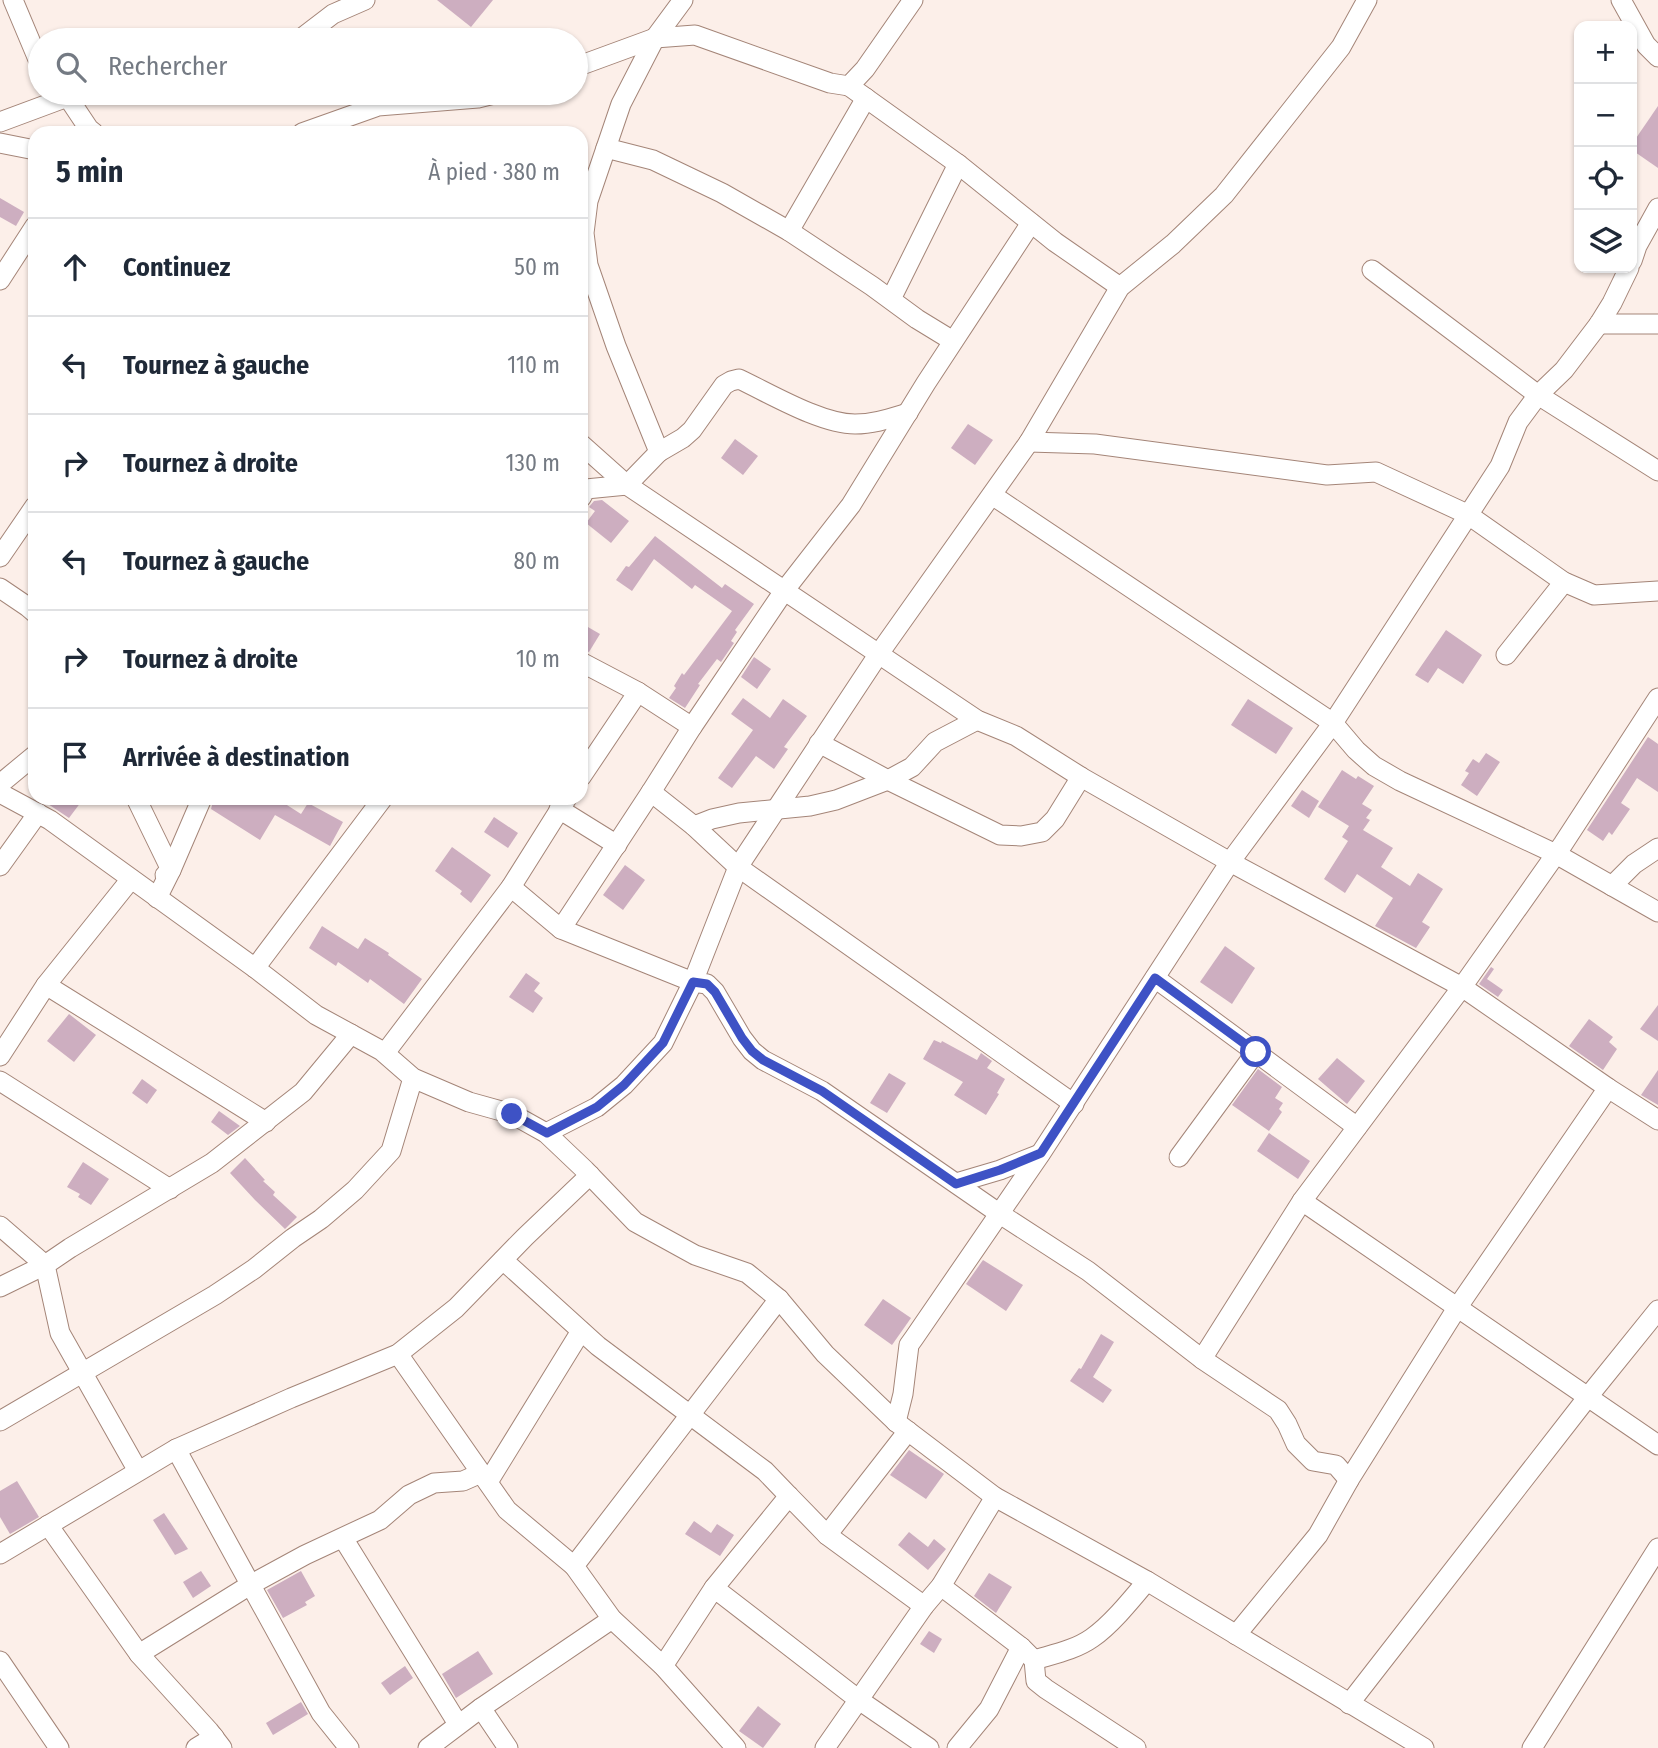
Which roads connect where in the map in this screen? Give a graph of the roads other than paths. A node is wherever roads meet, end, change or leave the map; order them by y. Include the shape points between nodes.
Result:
1 (13, 0) edge
2 (365, 0) edge
3 (683, 0) edge
4 (914, 0) edge
5 (1367, 0) edge
6 (1621, 0) edge
7 (315, 28) edge
8 (28, 36) edge
9 (655, 38) junction
10 (1658, 58) edge
11 (588, 63) edge
12 (849, 86) junction
13 (866, 98) junction
14 (41, 105) edge
15 (76, 105) edge
16 (390, 105) edge
17 (0, 121) edge
18 (87, 126) edge
19 (322, 126) edge
20 (0, 143) edge
21 (606, 148) junction
22 (28, 149) edge
23 (958, 164) junction
24 (588, 201) edge
25 (1658, 208) edge
26 (1031, 223) junction
27 (789, 231) junction
28 (28, 237) edge
29 (1637, 246) edge
30 (588, 265) edge
31 (1372, 270) dead end
32 (1627, 273) edge
33 (0, 280) edge
34 (1120, 287) junction
35 (891, 299) junction
36 (1599, 324) junction
37 (1658, 324) edge
38 (953, 341) junction
39 (1538, 395) junction
40 (908, 413) junction
41 (1029, 442) junction
42 (588, 450) edge
43 (659, 452) junction
44 (1658, 471) edge
45 (627, 485) junction
46 (588, 489) edge
47 (992, 495) junction
48 (1467, 514) junction
49 (28, 516) edge
50 (0, 557) edge
51 (1564, 582) junction
52 (0, 588) edge
53 (784, 591) junction
54 (1658, 591) edge
55 (28, 606) edge
56 (878, 655) junction
57 (1506, 655) dead end
58 (588, 666) edge
59 (638, 692) junction
60 (1658, 698) edge
61 (976, 720) junction
62 (1333, 723) junction
63 (692, 727) junction
64 (819, 743) junction
65 (28, 761) edge
66 (588, 767) edge
67 (1081, 777) junction
68 (888, 780) junction
69 (0, 784) edge
70 (651, 792) junction
71 (0, 793) edge
72 (139, 805) edge
73 (199, 805) edge
74 (378, 805) edge
75 (562, 805) edge
76 (564, 805) edge
77 (774, 810) junction
78 (38, 813) junction
79 (694, 826) junction
80 (617, 845) junction
81 (1658, 848) edge
82 (1556, 854) junction
83 (1230, 862) junction
84 (0, 866) edge
85 (738, 867) junction
86 (171, 870) junction
87 (1612, 886) junction
88 (510, 887) junction
89 (145, 889) junction
90 (1658, 912) edge
91 (561, 929) junction
92 (255, 968) junction
93 (1155, 978) junction
94 (693, 982) junction
95 (46, 985) junction
96 (1462, 987) junction
97 (351, 1034) junction
98 (1256, 1052) junction
99 (385, 1053) junction
100 (0, 1056) edge
101 (414, 1078) junction
102 (0, 1081) edge
103 (1608, 1088) junction
104 (1073, 1104) junction
105 (1658, 1120) edge
106 (265, 1122) junction
107 (1357, 1127) junction
108 (547, 1133) junction
109 (1041, 1153) junction
110 (1179, 1157) dead end
111 (590, 1175) junction
112 (956, 1184) junction
113 (170, 1189) junction
114 (1302, 1201) junction
115 (1000, 1214) junction
116 (0, 1226) edge
117 (503, 1260) junction
118 (45, 1265) junction
119 (0, 1287) edge
120 (779, 1299) junction
121 (1457, 1308) junction
122 (1658, 1310) edge
123 (581, 1331) junction
124 (398, 1354) junction
125 (1202, 1359) junction
126 (82, 1373) junction
127 (1587, 1398) junction
128 (690, 1415) junction
129 (0, 1422) edge
130 (902, 1426) junction
131 (1658, 1445) edge
132 (176, 1449) junction
133 (138, 1471) junction
134 (484, 1477) junction
135 (1349, 1480) junction
136 (789, 1496) junction
137 (995, 1497) junction
138 (48, 1525) junction
139 (827, 1535) junction
140 (343, 1538) junction
141 (1658, 1548) edge
142 (0, 1554) edge
143 (573, 1566) junction
144 (1147, 1581) junction
145 (250, 1585) junction
146 (941, 1586) junction
147 (714, 1588) junction
148 (925, 1606) junction
149 (612, 1619) junction
150 (1236, 1635) junction
151 (139, 1654) junction
152 (1028, 1654) junction
153 (0, 1661) edge
154 (663, 1666) junction
155 (859, 1700) junction
156 (1349, 1704) junction
157 (481, 1708) junction
158 (458, 1724) junction
159 (218, 1743) edge
160 (59, 1748) edge
161 (196, 1748) edge
162 (349, 1748) edge
163 (428, 1748) edge
164 (509, 1748) edge
165 (736, 1748) edge
166 (825, 1748) edge
167 (929, 1748) edge
168 (957, 1748) edge
169 (1136, 1748) edge
170 (1424, 1748) edge
171 (1532, 1748) edge

1 - 8 street
2 - 7 street
3 - 9 street
4 - 12 street
5 - 34 street via 1341,47 1224,195
6 - 10 street
9 - 11 street
9 - 12 street via 695,35
9 - 21 street via 621,104
12 - 13 street
13 - 23 street
13 - 27 street
14 - 17 street
15 - 18 street
16 - 19 street
20 - 22 street
21 - 24 street
21 - 27 street via 653,160
23 - 26 street
23 - 35 street
25 - 29 street
26 - 34 street
26 - 38 street
27 - 35 street
28 - 33 street
30 - 43 street
31 - 39 street
32 - 36 street
34 - 41 street
35 - 38 street
36 - 37 street
36 - 39 street
38 - 40 street
39 - 44 street
39 - 48 street via 1518,422 1500,466
40 - 43 street via 854,424 827,420 739,379 724,385 692,430
40 - 53 street via 851,505
41 - 47 street
41 - 48 street via 1095,444 1327,475 1376,472
42 - 45 street
43 - 45 street
45 - 46 street
45 - 53 street
47 - 56 street
47 - 62 street
48 - 51 street
48 - 62 street
49 - 50 street
51 - 54 street via 1594,595
51 - 57 street
52 - 55 street
53 - 56 street
53 - 63 street
56 - 61 street
56 - 64 street
58 - 59 street
59 - 63 street
59 - 66 street
60 - 82 street
61 - 67 street via 1016,736
61 - 68 street via 935,742 912,767
62 - 82 street via 1374,766
62 - 83 street
63 - 70 street
64 - 68 street
64 - 77 street
65 - 69 street
67 - 68 street via 1042,832 1021,836 1000,835
67 - 83 street
68 - 77 street via 836,800
70 - 79 street
70 - 80 street
71 - 78 street
72 - 86 street
73 - 86 street
74 - 92 street
75 - 88 street
76 - 80 street
77 - 79 street via 738,813
77 - 85 street
78 - 84 street
78 - 89 street
79 - 85 street
80 - 91 street
81 - 87 street
82 - 87 street
82 - 96 street
83 - 93 street
83 - 96 street
85 - 94 street
85 - 104 street
86 - 89 street
87 - 90 street
88 - 91 street
88 - 99 street
89 - 92 street
89 - 95 street via 95,922
91 - 94 street
92 - 97 street via 316,1015
93 - 98 street
93 - 104 street
94 - 108 street via 663,1043 624,1085 597,1107
94 - 112 street via 707,984 715,992 742,1038 763,1060 822,1091
95 - 100 street
95 - 106 street
96 - 103 street
96 - 107 street
97 - 99 street
97 - 106 street via 303,1092
98 - 107 street
98 - 110 street
99 - 101 street
101 - 108 street via 469,1102 512,1114
101 - 126 street via 391,1151 355,1190 254,1269
102 - 113 street
103 - 105 street
103 - 121 street
104 - 109 street
106 - 113 street via 212,1164
107 - 114 street
108 - 111 street
109 - 112 street
109 - 115 street
111 - 117 street
111 - 120 street via 635,1222 695,1255 747,1273
112 - 115 street
113 - 118 street
114 - 121 street
114 - 125 street
115 - 125 street via 1088,1270
115 - 130 street via 909,1345
116 - 118 street
117 - 123 street
117 - 124 street via 456,1308
118 - 119 street
118 - 126 street via 60,1333
120 - 128 street
120 - 130 street via 825,1354
121 - 127 street
121 - 135 street
122 - 127 street
123 - 128 street
123 - 134 street
124 - 132 street
124 - 134 street
125 - 135 street via 1278,1410 1296,1444 1313,1461 1336,1465
126 - 129 street
126 - 133 street
127 - 131 street
127 - 156 street
128 - 136 street via 765,1471
128 - 143 street
130 - 137 street
130 - 139 street
132 - 133 street
132 - 145 street
133 - 138 street
134 - 140 street via 434,1483 409,1495 380,1520
134 - 143 street via 507,1510
135 - 150 street via 1318,1535
136 - 139 street
136 - 147 street
137 - 144 street
137 - 146 street
138 - 142 street
138 - 151 street
139 - 148 street
140 - 145 street
140 - 158 street
141 - 171 street
143 - 149 street
144 - 150 street
144 - 152 street via 1093,1637 1075,1647
145 - 151 street
145 - 162 street via 321,1713
146 - 148 street
146 - 152 street
147 - 154 street
147 - 155 street
148 - 155 street
149 - 154 street
149 - 157 street
150 - 156 street
151 - 159 street
152 - 168 street
152 - 169 street via 1036,1681
153 - 160 street
154 - 165 street
155 - 166 street
155 - 167 street
156 - 170 street
157 - 158 street
157 - 164 street
158 - 163 street
159 - 161 street

